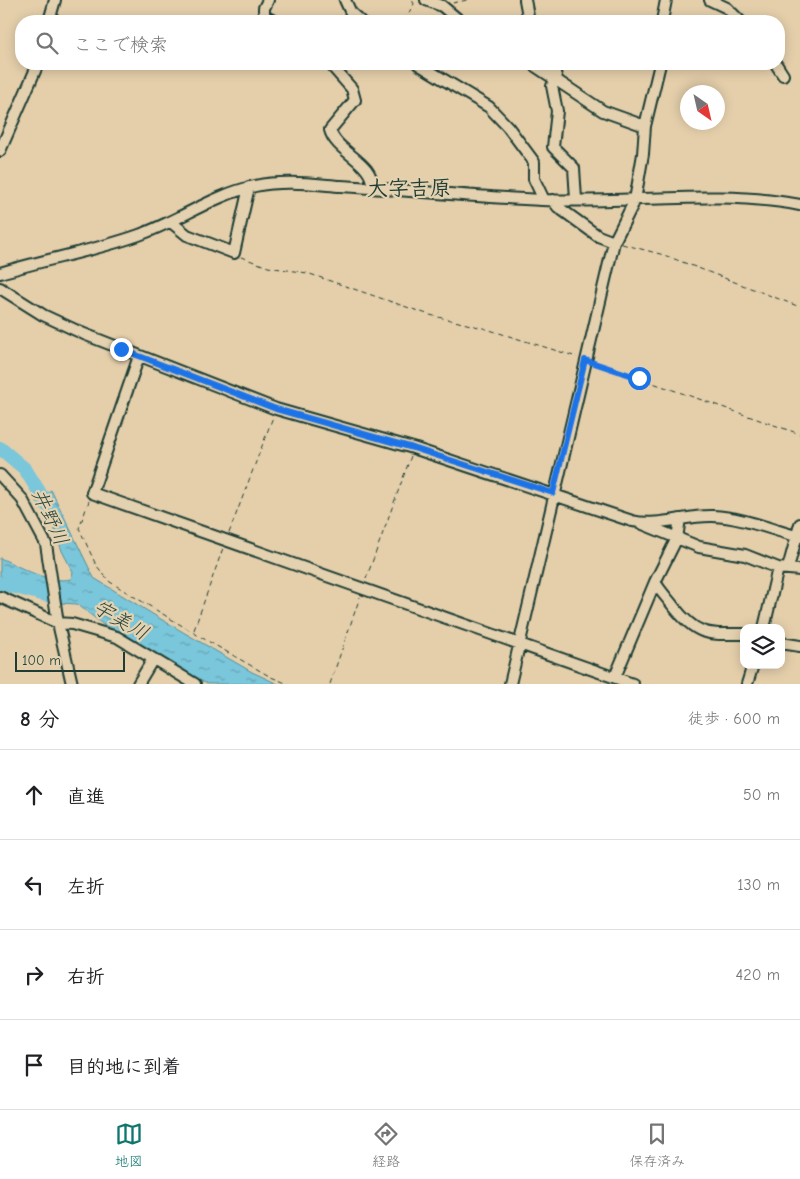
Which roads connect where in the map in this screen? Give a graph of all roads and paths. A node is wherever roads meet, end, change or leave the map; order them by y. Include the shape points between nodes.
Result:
1 (55, 0) edge
2 (268, 0) edge
3 (345, 0) edge
4 (412, 0) edge
5 (426, 0) edge
6 (467, 0) edge
7 (525, 0) edge
8 (666, 0) edge
9 (710, 0) edge
10 (442, 6) junction
11 (51, 15) edge
12 (264, 15) edge
13 (353, 15) edge
14 (408, 15) edge
15 (453, 15) edge
16 (528, 15) edge
17 (663, 15) edge
18 (734, 15) edge
19 (35, 70) edge
20 (335, 70) edge
21 (428, 70) edge
22 (542, 70) edge
23 (554, 70) edge
24 (659, 70) edge
25 (780, 70) edge
26 (783, 75) dead end
27 (557, 79) junction
28 (645, 126) junction
29 (0, 150) edge
30 (249, 187) junction
31 (372, 188) junction
32 (576, 199) junction
33 (548, 200) junction
34 (635, 200) junction
35 (800, 205) edge
36 (171, 222) junction
37 (614, 242) junction
38 (234, 253) junction
39 (0, 273) edge
40 (0, 288) edge
41 (800, 307) edge
42 (139, 356) junction
43 (585, 360) junction
44 (276, 409) junction
45 (800, 434) edge
46 (413, 448) junction
47 (0, 475) edge
48 (92, 493) junction
49 (553, 493) junction
50 (680, 519) junction
51 (642, 524) junction
52 (800, 524) edge
53 (799, 537) edge
54 (677, 538) junction
55 (226, 541) junction
56 (783, 568) junction
57 (800, 570) edge
58 (655, 582) junction
59 (363, 590) junction
60 (0, 597) edge
61 (58, 624) junction
62 (765, 624) edge
63 (194, 630) dead end
64 (740, 634) edge
65 (519, 644) junction
66 (785, 644) edge
67 (800, 646) edge
68 (153, 659) junction
69 (752, 669) edge
70 (615, 678) junction
71 (748, 682) edge
72 (72, 684) edge
73 (138, 684) edge
74 (195, 684) edge
75 (288, 684) edge
76 (330, 684) edge
77 (510, 684) edge
78 (633, 684) edge

1 - 11 street
2 - 12 street
3 - 13 street
4 - 14 path via 414,4
5 - 10 street
6 - 10 path
7 - 16 street
8 - 17 street
9 - 18 street
10 - 15 street
19 - 29 street
20 - 31 street via 352,90 355,100 330,130 333,139 366,169 373,180
21 - 33 street via 490,107 519,139 534,162 534,179
22 - 27 street
23 - 27 street
24 - 28 street
25 - 26 street
27 - 28 street via 603,111
27 - 32 street via 552,86 557,111 553,147 574,168
28 - 34 street
30 - 31 street via 288,182
30 - 36 street via 228,193
30 - 38 street
31 - 33 street
32 - 33 street
32 - 34 street
33 - 37 street via 598,236
34 - 35 street via 752,197
34 - 37 street
36 - 38 street via 186,235
36 - 39 street via 138,235
37 - 41 path via 664,255
37 - 43 street
38 - 43 path via 268,267 307,273 430,315
40 - 42 street via 43,315
42 - 44 street
42 - 48 street
43 - 45 path
43 - 49 street
44 - 46 street
44 - 55 path
46 - 49 street
46 - 59 path
47 - 61 street via 22,499 46,544
48 - 55 street
48 - 75 path via 79,528 96,565 110,582 199,636
49 - 51 street
49 - 65 street
50 - 51 street
50 - 53 street via 723,517
50 - 54 street
51 - 54 street
52 - 53 street
53 - 56 street
54 - 56 street via 698,547 745,556
54 - 58 street
55 - 59 street
55 - 63 path
56 - 57 street
56 - 62 street
58 - 64 street via 687,624 704,633
58 - 70 street
59 - 65 street
59 - 76 path
60 - 61 street
61 - 68 street via 72,624 116,638
61 - 72 street
65 - 70 street
65 - 77 street
66 - 67 street
68 - 73 street
68 - 74 street
69 - 71 street
70 - 78 street

